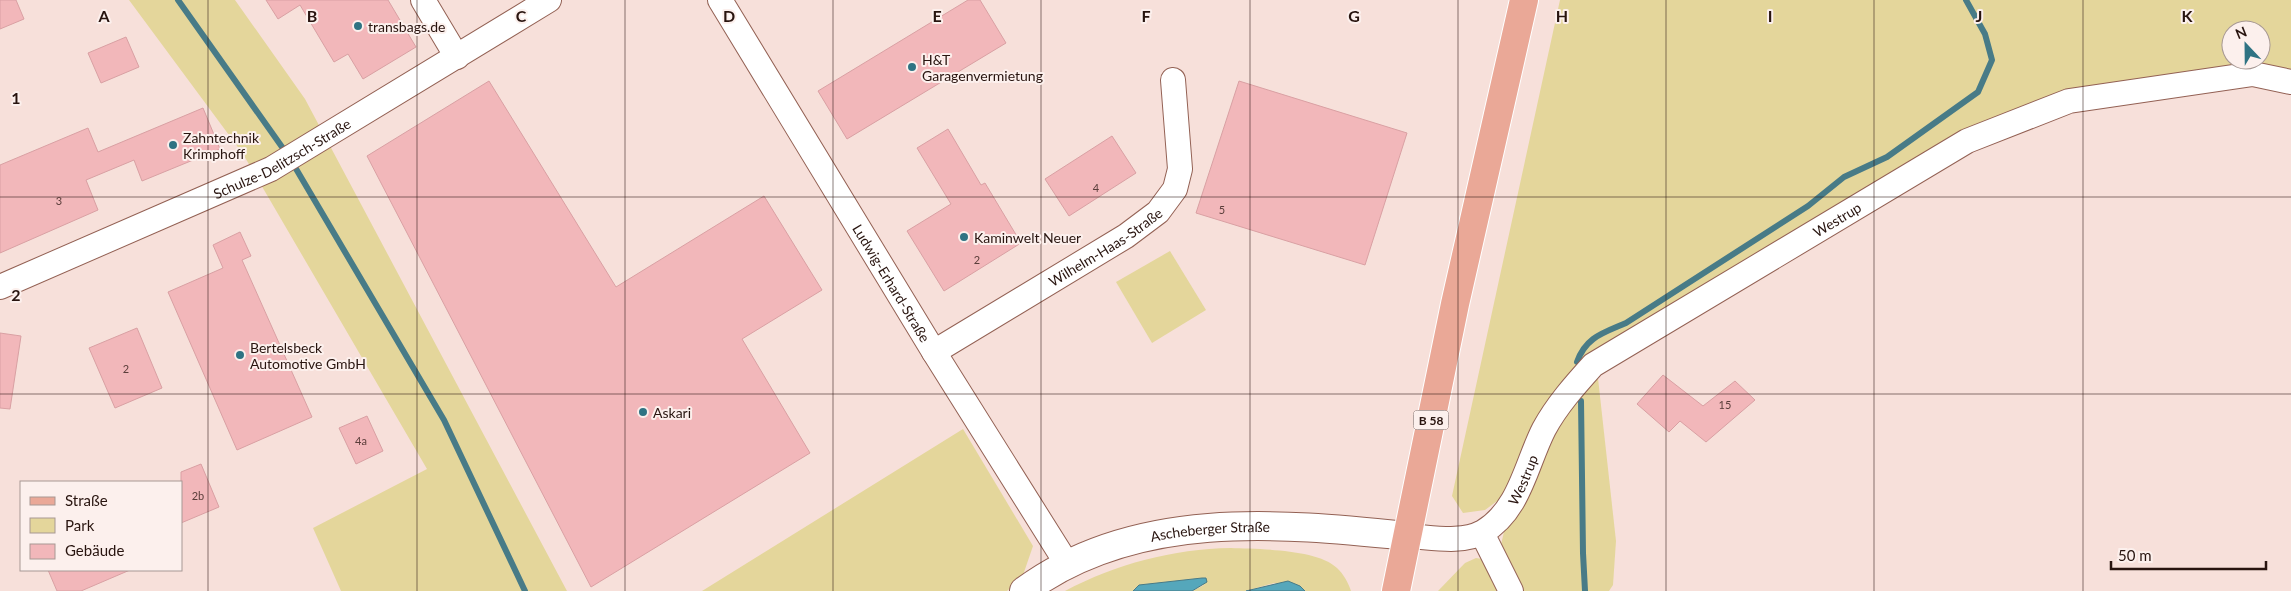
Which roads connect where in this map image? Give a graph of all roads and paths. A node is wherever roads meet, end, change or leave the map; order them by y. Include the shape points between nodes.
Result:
1 (423, 0) edge
2 (549, 0) edge
3 (720, 0) edge
4 (1524, 0) edge
5 (457, 57) junction
6 (1173, 80) dead end
7 (2291, 82) edge
8 (0, 287) edge
9 (934, 352) junction
10 (1482, 532) junction
11 (1407, 536) junction
12 (1067, 564) junction
13 (1024, 591) edge
14 (1396, 591) edge
15 (1511, 591) edge

1 - 5 street
2 - 5 street, Schulze-Delitzsch-Straße
3 - 9 street, Ludwig-Erhard-Straße
4 - 11 main road, B 58 via 1455,304
5 - 8 street, Schulze-Delitzsch-Straße via 271,169
6 - 9 street, Wilhelm-Haas-Straße via 1180,169 1174,188 1158,212 1126,236
7 - 10 street, Westrup via 2253,74 2069,101 1967,141 1593,365 1566,395 1544,428 1516,495 1499,518
9 - 12 street, Ludwig-Erhard-Straße
10 - 11 street, Westrup via 1456,539
10 - 15 street
11 - 12 street, Ascheberger Straße via 1296,526 1206,527 1128,541
11 - 14 main road, B 58
12 - 13 street, Ascheberger Straße

